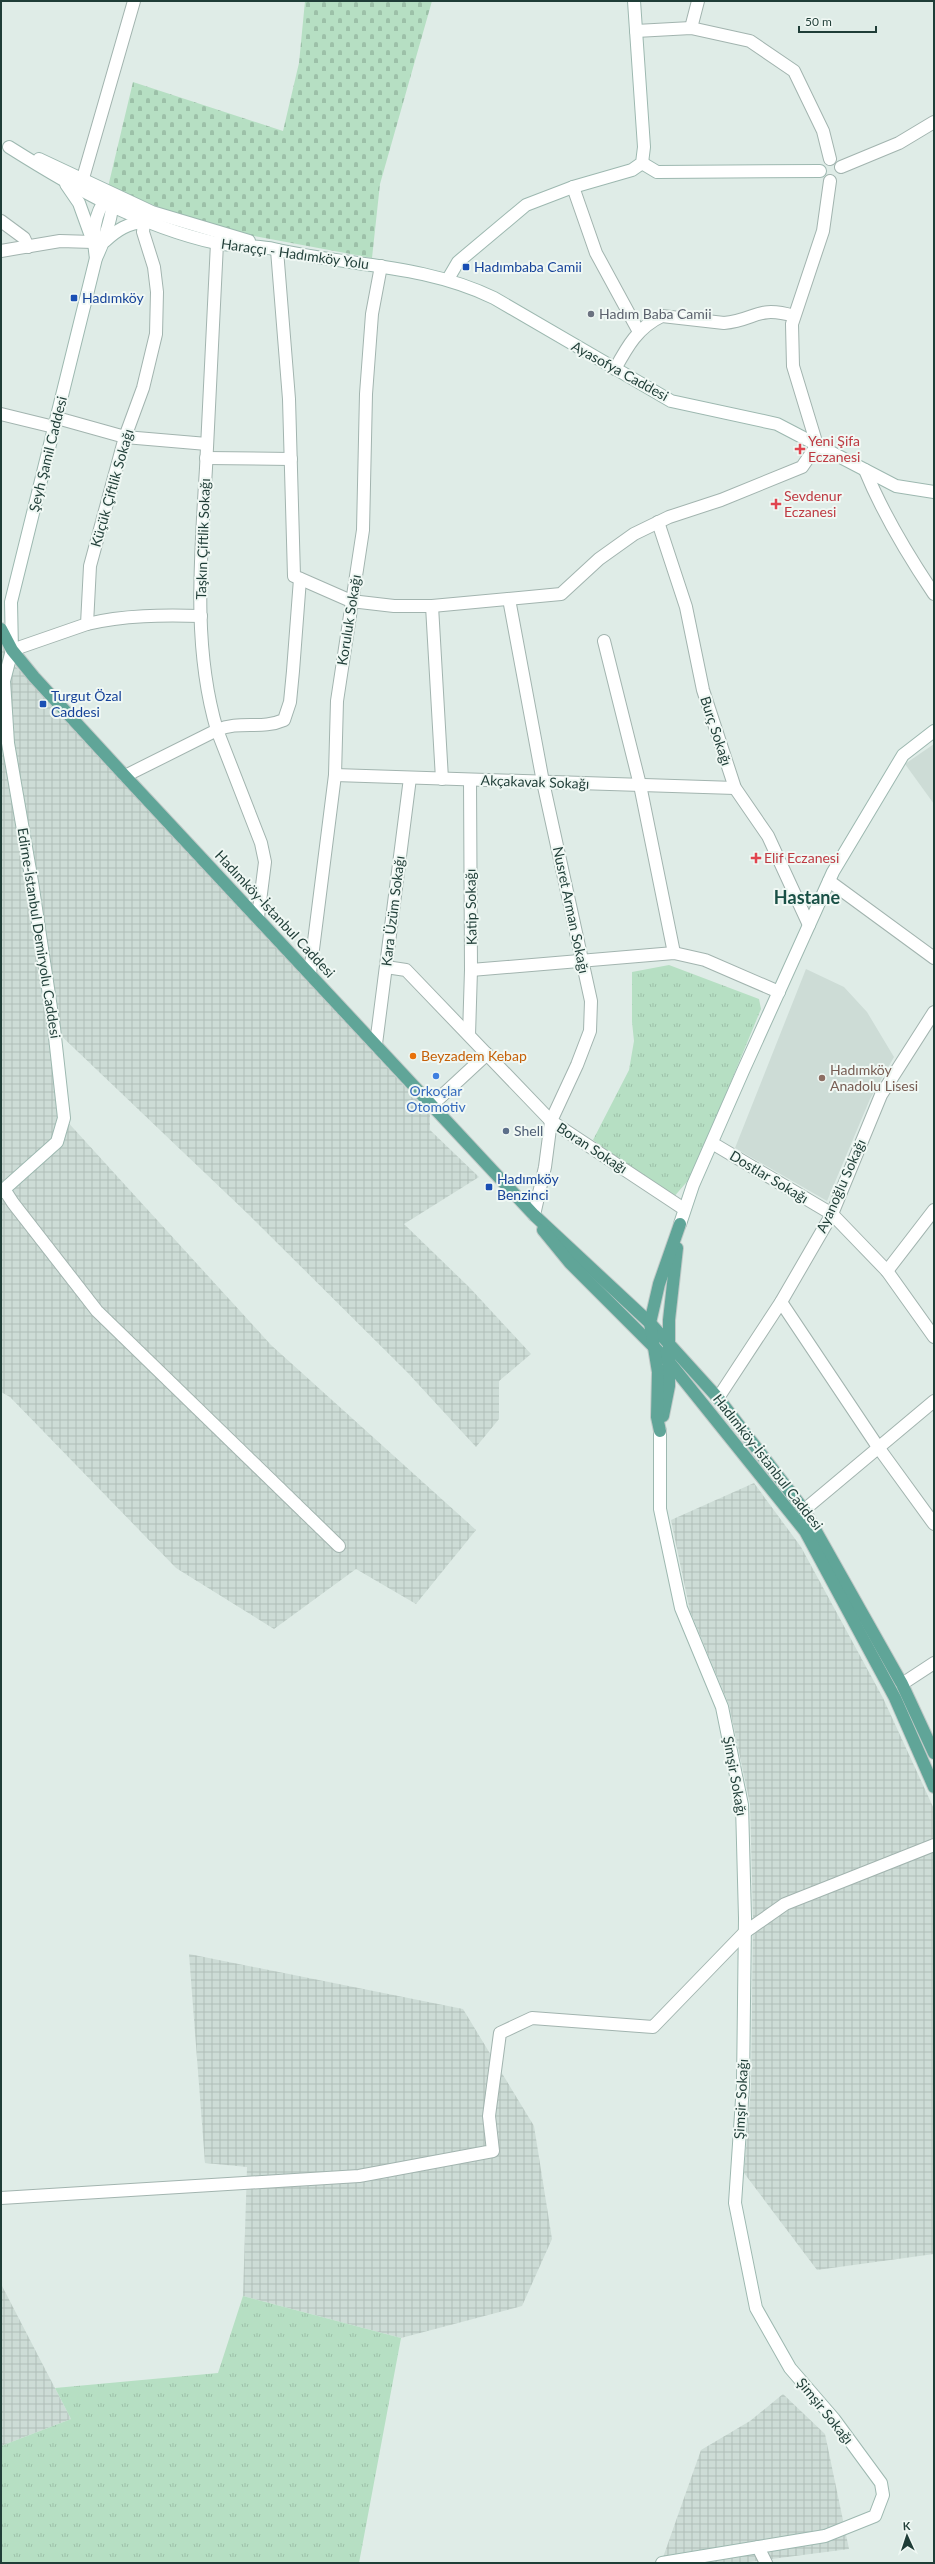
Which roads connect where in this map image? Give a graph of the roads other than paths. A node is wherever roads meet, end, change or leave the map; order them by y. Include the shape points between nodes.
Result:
1 (134, 1) edge
2 (634, 1) edge
3 (698, 1) edge
4 (691, 28) junction
5 (636, 31) junction
6 (934, 122) edge
7 (5, 145) edge
8 (830, 159) junction
9 (642, 163) junction
10 (842, 167) junction
11 (820, 171) junction
12 (83, 178) junction
13 (830, 181) junction
14 (66, 183) junction
15 (573, 186) junction
16 (108, 200) junction
17 (1, 221) edge
18 (144, 222) junction
19 (99, 241) junction
20 (217, 243) junction
21 (28, 246) junction
22 (275, 250) junction
23 (1, 251) edge
24 (381, 266) junction
25 (448, 279) junction
26 (794, 316) junction
27 (639, 332) junction
28 (615, 369) junction
29 (1, 414) edge
30 (55, 423) junction
31 (125, 437) junction
32 (207, 444) junction
33 (817, 445) junction
34 (206, 458) junction
35 (291, 459) junction
36 (865, 470) junction
37 (934, 492) edge
38 (658, 522) junction
39 (300, 579) junction
40 (932, 588) edge
41 (509, 599) junction
42 (351, 601) junction
43 (432, 606) junction
44 (201, 616) junction
45 (87, 624) junction
46 (1, 629) edge
47 (604, 641) dead end
48 (12, 650) junction
49 (217, 730) junction
50 (934, 731) edge
51 (125, 776) junction
52 (335, 776) junction
53 (410, 778) junction
54 (442, 779) junction
55 (470, 780) junction
56 (543, 782) junction
57 (640, 785) junction
58 (735, 788) junction
59 (829, 881) junction
60 (258, 918) junction
61 (809, 925) junction
62 (674, 953) junction
63 (934, 958) edge
64 (582, 962) junction
65 (386, 967) junction
66 (471, 970) junction
67 (310, 972) junction
68 (779, 992) junction
69 (934, 1012) edge
70 (468, 1035) junction
71 (376, 1044) junction
72 (487, 1054) junction
73 (433, 1104) junction
74 (551, 1121) junction
75 (712, 1143) junction
76 (3, 1191) edge
77 (684, 1209) junction
78 (934, 1210) edge
79 (832, 1214) junction
80 (534, 1215) junction
81 (680, 1224) junction
82 (930, 1224) edge
83 (887, 1271) junction
84 (781, 1302) junction
85 (650, 1323) junction
86 (934, 1337) edge
87 (652, 1343) junction
88 (669, 1343) junction
89 (670, 1363) junction
90 (718, 1398) junction
91 (934, 1401) edge
92 (660, 1431) junction
93 (878, 1447) junction
94 (804, 1510) junction
95 (934, 1524) edge
96 (339, 1546) dead end
97 (934, 1663) edge
98 (902, 1684) junction
99 (934, 1753) edge
100 (934, 1787) edge
101 (934, 1845) edge
102 (745, 1932) junction
103 (1, 2198) edge
104 (758, 2547) junction
105 (662, 2563) edge
106 (766, 2563) edge

1 - 12 street
2 - 5 street
3 - 4 street
4 - 5 street
4 - 8 street via 750,41 794,72 823,130
5 - 9 street via 644,147
6 - 10 street via 899,143
7 - 12 street
7 - 14 street
8 - 10 street via 839,162
8 - 11 street via 822,163
9 - 11 street via 657,172
9 - 15 street via 632,170
10 - 13 street via 839,177
11 - 13 street via 822,176
12 - 16 street
13 - 26 street via 823,231
14 - 16 street
14 - 19 street
15 - 25 street via 526,205 458,262
15 - 27 street via 596,253
16 - 18 street, Haraççı - Hadımköy Yolu
16 - 19 street, Şeyh Şamil Caddesi
16 - 22 street
17 - 21 street via 24,238
18 - 19 street via 134,222 122,227
18 - 20 street, Haraççı - Hadımköy Yolu
18 - 31 street, Küçük Çiftlik Sokağı via 143,232 158,292 156,334 143,388
19 - 21 street via 60,241
19 - 30 street, Şeyh Şamil Caddesi
20 - 22 street, Haraççı - Hadımköy Yolu
20 - 32 street, Taşkın Çiftlik Sokağı
21 - 23 street
22 - 24 street, Haraççı - Hadımköy Yolu
22 - 35 street via 289,399
24 - 25 street, Haraççı - Hadımköy Yolu
24 - 42 street, Koruluk Sokağı via 372,314 366,394 364,530
25 - 28 street, Ayasofya Caddesi via 494,298
26 - 27 street via 782,312 763,312 724,323 662,316
26 - 33 street via 793,366
27 - 28 street
28 - 33 street, Ayasofya Caddesi via 671,401 778,424
29 - 30 street
30 - 31 street
30 - 48 street, Şeyh Şamil Caddesi via 11,602
31 - 32 street
31 - 45 street, Küçük Çiftlik Sokağı via 90,566
32 - 34 street, Taşkın Çiftlik Sokağı
33 - 36 street, Ayasofya Caddesi
33 - 38 street via 802,467
34 - 35 street
34 - 44 street, Taşkın Çiftlik Sokağı
35 - 39 street via 294,576
36 - 37 street, Ayasofya Caddesi via 896,486
36 - 40 street via 878,501
38 - 41 street via 634,534 600,559 561,594
38 - 58 street, Burç Sokağı via 686,607 703,690
39 - 42 street
39 - 49 street via 290,702 284,720 262,726 230,724
41 - 43 street
41 - 56 street, Nusret Arman Sokağı
42 - 43 street via 394,606
42 - 52 street, Koruluk Sokağı via 337,701
43 - 54 street
44 - 45 street via 156,615 108,619
44 - 49 street, Taşkın Çiftlik Sokağı via 208,699
45 - 48 street
46 - 48 main road, Hadımköy-İstanbul Caddesi
47 - 57 street
48 - 51 main road, Hadımköy-İstanbul Caddesi
48 - 76 street, Edirne-İstanbul Demiryolu Caddesi via 4,681 8,743 32,882 64,1118 57,1142
49 - 51 street
49 - 60 street, Taşkın Çiftlik Sokağı via 257,830 265,862
50 - 59 street via 903,755
51 - 60 main road, Hadımköy-İstanbul Caddesi
52 - 53 street, Akçakavak Sokağı
52 - 67 street, Koruluk Sokağı
53 - 54 street, Akçakavak Sokağı
53 - 65 street, Kara Üzüm Sokağı
54 - 55 street, Akçakavak Sokağı
55 - 56 street, Akçakavak Sokağı
55 - 66 street, Katip Sokağı
56 - 57 street, Akçakavak Sokağı
56 - 64 street, Nusret Arman Sokağı
57 - 58 street, Akçakavak Sokağı
57 - 62 street
58 - 61 street, Burç Sokağı via 768,836
59 - 61 street
59 - 63 street
60 - 67 main road, Hadımköy-İstanbul Caddesi
61 - 68 street
62 - 64 street
62 - 68 street via 705,960
64 - 66 street
64 - 74 street, Nusret Arman Sokağı via 591,1001 590,1031 578,1065
65 - 70 street, Boran Sokağı via 406,970
65 - 71 street, Kara Üzüm Sokağı
66 - 70 street, Katip Sokağı
67 - 71 main road, Hadımköy-İstanbul Caddesi
68 - 75 street
69 - 79 street, Ayanoğlu Sokağı via 881,1095
70 - 72 street, Boran Sokağı
71 - 73 main road, Hadımköy-İstanbul Caddesi
72 - 73 street
72 - 74 street, Boran Sokağı
73 - 80 main road, Hadımköy-İstanbul Caddesi
74 - 77 street, Boran Sokağı
74 - 80 street, Nusret Arman Sokağı via 545,1167
75 - 77 street
75 - 79 street, Dostlar Sokağı
76 - 96 street via 97,1310
77 - 81 street
78 - 82 street
79 - 83 street, Dostlar Sokağı
79 - 84 street, Ayanoğlu Sokağı
80 - 85 main road, Hadımköy-İstanbul Caddesi
80 - 87 main road, Hadımköy-İstanbul Caddesi via 540,1227 570,1263
81 - 85 main road via 659,1284
81 - 88 main road via 671,1290
82 - 83 street
83 - 86 street, Dostlar Sokağı
84 - 90 street, Ayanoğlu Sokağı
84 - 93 street
85 - 87 main road
85 - 88 main road, Hadımköy-İstanbul Caddesi
87 - 89 main road, Hadımköy-İstanbul Caddesi
87 - 92 main road via 658,1372 657,1417
88 - 89 main road
88 - 90 main road, Hadımköy-İstanbul Caddesi
89 - 92 main road via 669,1386
89 - 100 main road, Hadımköy-İstanbul Caddesi via 805,1531 895,1698
90 - 94 main road, Hadımköy-İstanbul Caddesi
91 - 93 street
92 - 102 street, Şimşir Sokağı via 660,1509 681,1608 722,1707 742,1805
93 - 94 street
93 - 95 street
94 - 98 main road, Hadımköy-İstanbul Caddesi
97 - 98 street
98 - 99 main road, Hadımköy-İstanbul Caddesi
101 - 102 street via 785,1904
102 - 103 street via 653,2027 532,2018 500,2032 489,2116 493,2151 359,2176
102 - 104 street, Şimşir Sokağı via 743,2085 736,2203 756,2308 790,2368 839,2426 881,2483 883,2495 875,2516 825,2536
104 - 105 street, Şimşir Sokağı
104 - 106 street

